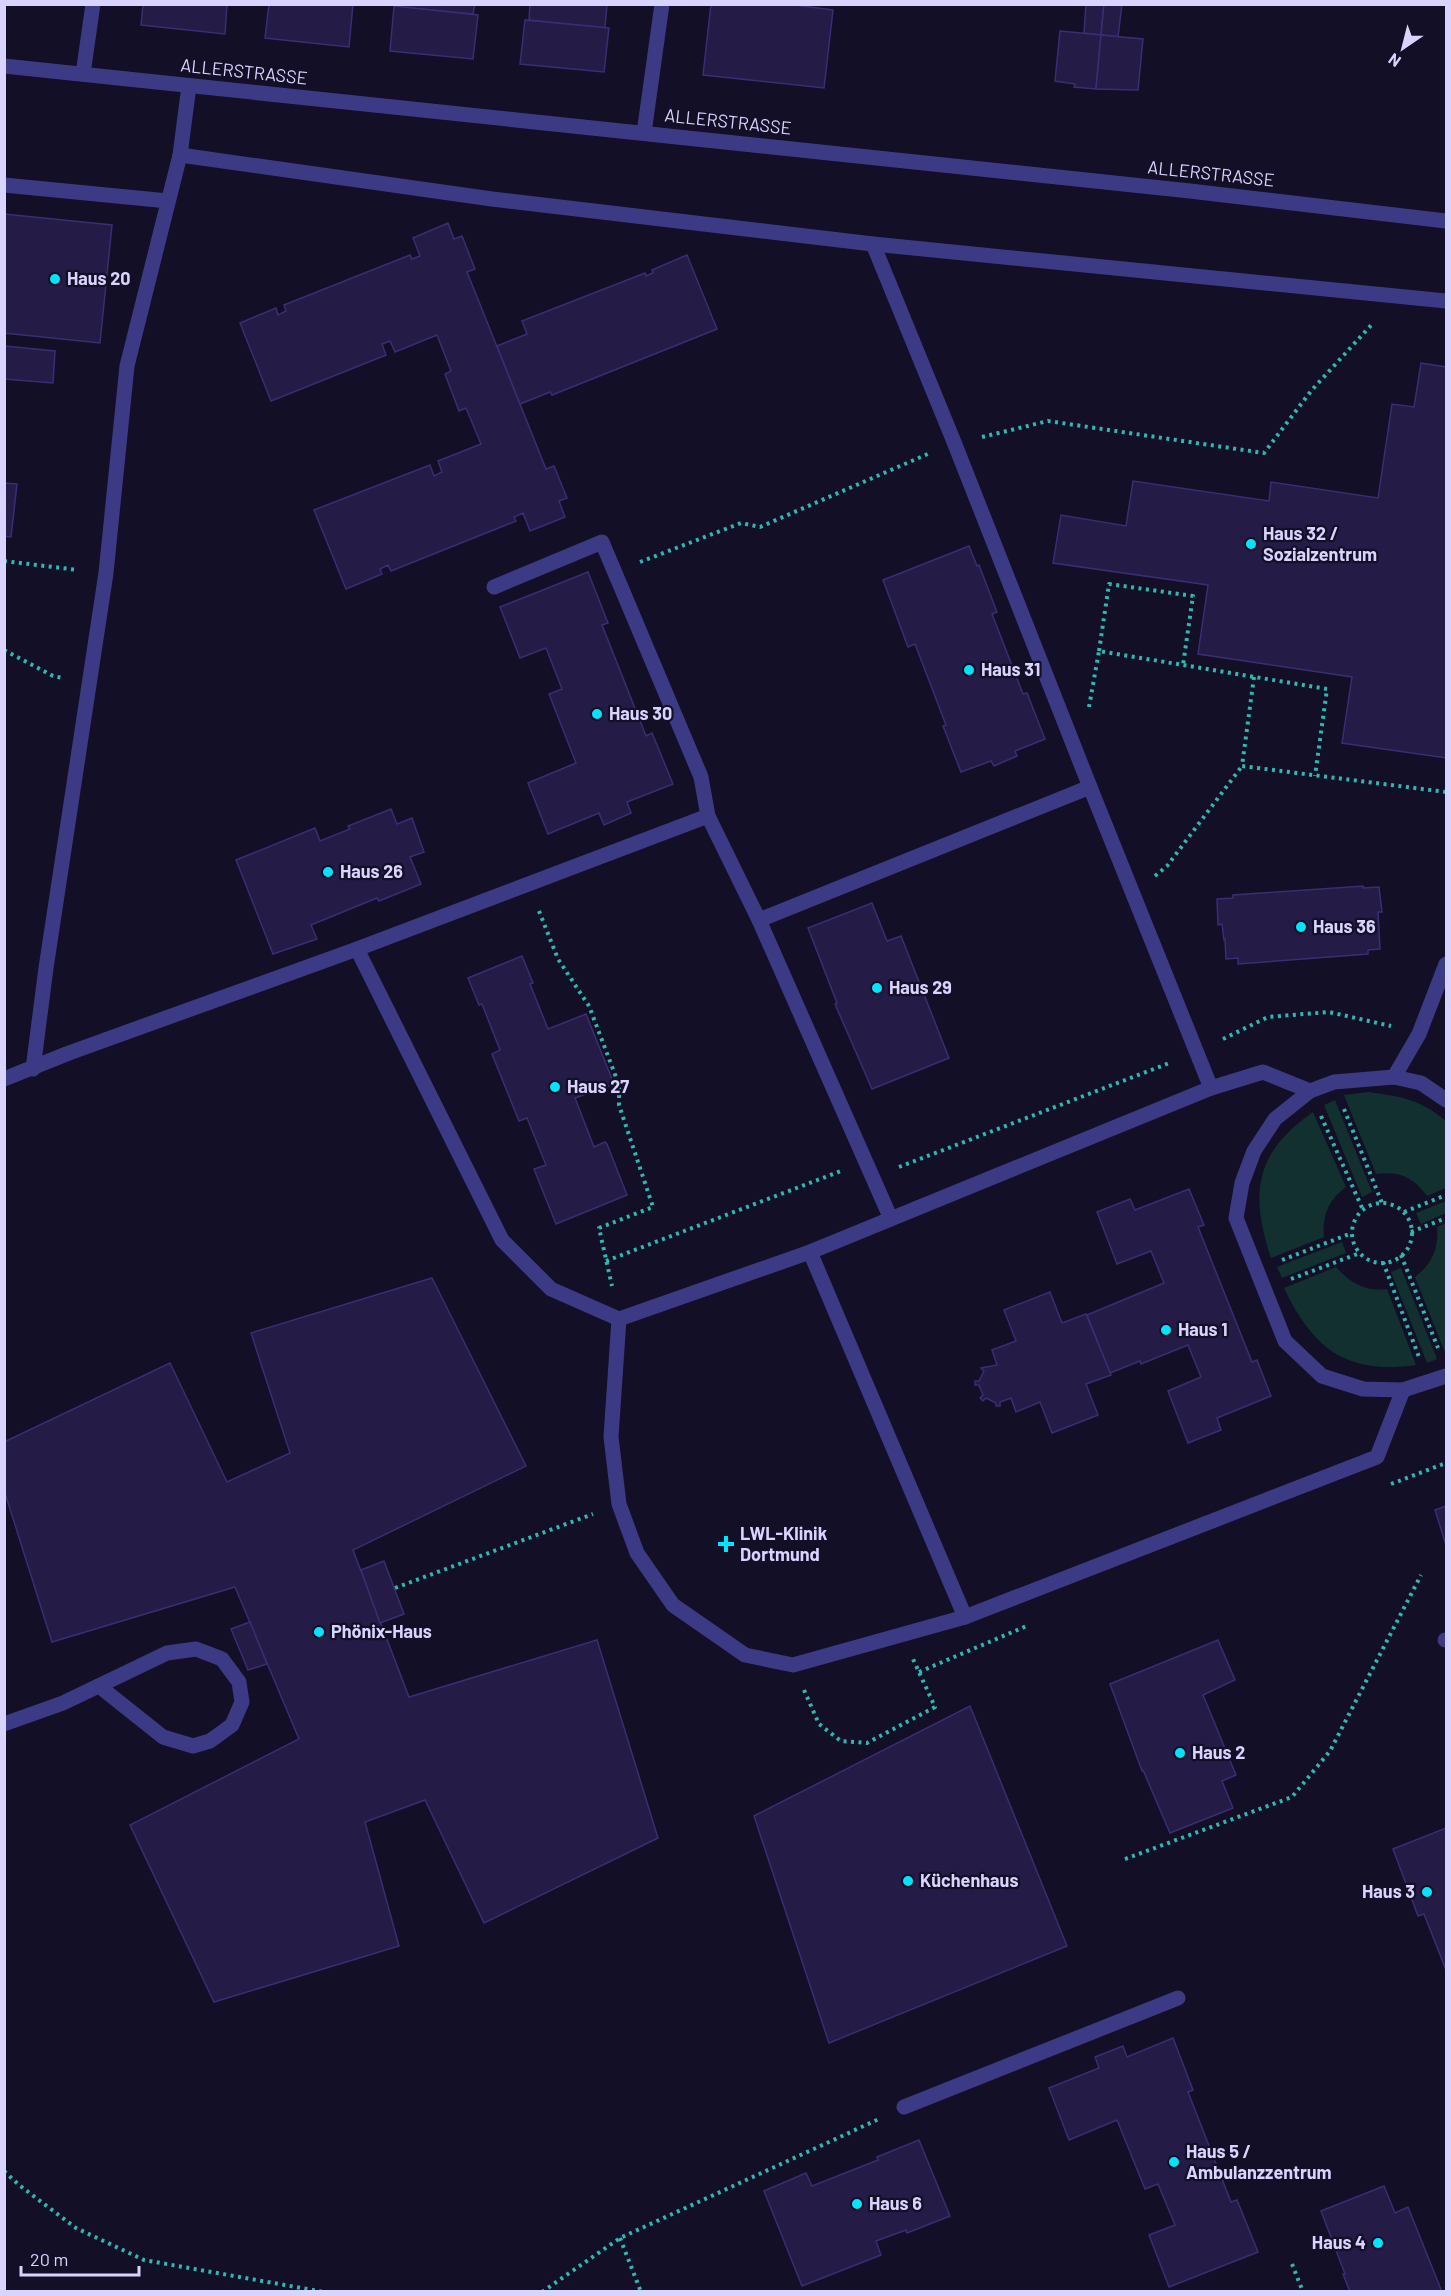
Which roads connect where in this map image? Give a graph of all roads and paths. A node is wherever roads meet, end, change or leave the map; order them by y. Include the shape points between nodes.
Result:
1 (93, 4) edge
2 (662, 4) edge
3 (4, 66) edge
4 (83, 74) junction
5 (189, 86) junction
6 (644, 133) junction
7 (180, 155) junction
8 (4, 185) edge
9 (168, 201) junction
10 (1446, 221) edge
11 (873, 244) junction
12 (1397, 297) junction
13 (1446, 301) edge
14 (954, 442) junction
15 (4, 561) edge
16 (614, 572) junction
17 (106, 573) junction
18 (495, 587) dead end
19 (4, 650) edge
20 (1099, 651) junction
21 (1183, 665) junction
22 (1254, 677) junction
23 (89, 684) junction
24 (1080, 760) junction
25 (1242, 766) junction
26 (1315, 776) junction
27 (1090, 787) junction
28 (1446, 792) edge
29 (708, 816) junction
30 (529, 883) junction
31 (1133, 893) junction
32 (759, 920) junction
33 (357, 949) junction
34 (1446, 964) edge
35 (33, 1069) junction
36 (1394, 1077) junction
37 (4, 1079) edge
38 (1334, 1082) junction
39 (1211, 1088) junction
40 (1310, 1091) junction
41 (1446, 1100) edge
42 (872, 1177) junction
43 (1446, 1195) edge
44 (1382, 1203) junction
45 (1363, 1210) junction
46 (1404, 1212) junction
47 (1446, 1218) edge
48 (891, 1219) junction
49 (1412, 1232) junction
50 (1352, 1233) junction
51 (810, 1252) junction
52 (1360, 1253) junction
53 (1401, 1255) junction
54 (606, 1261) junction
55 (1383, 1262) junction
56 (1256, 1270) junction
57 (1264, 1290) junction
58 (619, 1319) junction
59 (1442, 1358) dead end
60 (1446, 1376) edge
61 (1429, 1382) junction
62 (1403, 1390) junction
63 (1446, 1463) edge
64 (1389, 1485) dead end
65 (619, 1504) junction
66 (1421, 1575) dead end
67 (394, 1588) dead end
68 (965, 1617) junction
69 (902, 1635) junction
70 (793, 1665) junction
71 (99, 1686) junction
72 (4, 1724) edge
73 (1125, 1859) dead end
74 (1178, 1998) dead end
75 (904, 2107) joint
76 (4, 2171) edge
77 (620, 2238) junction
78 (1292, 2264) dead end
79 (324, 2292) edge
80 (542, 2292) edge
81 (641, 2292) edge
82 (1304, 2292) edge

1 - 4 street
2 - 6 street
3 - 4 street, ALLERSTRASSE
4 - 5 street, ALLERSTRASSE
5 - 6 street, ALLERSTRASSE
5 - 7 street
6 - 10 street, ALLERSTRASSE
7 - 9 street
7 - 11 street via 492,200
8 - 9 street
9 - 17 street via 127,366
11 - 12 street
11 - 14 street
12 - 13 street
12 - 14 path via 1311,391 1264,453 1048,421
14 - 16 path via 760,527 741,523
14 - 24 street
15 - 17 path
16 - 18 street via 602,542
16 - 29 street via 701,777
17 - 23 street
19 - 23 path via 52,676
20 - 21 path
20 - 21 path via 1109,584 1193,596
20 - 24 path
21 - 22 path
22 - 25 path
22 - 26 path via 1327,689
23 - 35 street
24 - 27 street
25 - 26 path
25 - 31 path via 1167,866
26 - 28 path
27 - 31 street
27 - 32 street
29 - 30 street
29 - 32 street
30 - 33 street
30 - 54 path via 558,959 589,1006 619,1085 619,1105 653,1207 600,1228
31 - 39 street
32 - 42 street
33 - 35 street
33 - 58 street via 502,1240 551,1289
34 - 36 street via 1419,1034
35 - 37 street
36 - 38 street
36 - 41 street via 1421,1083
38 - 40 street
38 - 44 path
39 - 40 street via 1263,1072
39 - 48 street
40 - 45 path
40 - 56 street via 1275,1119 1254,1151 1242,1183 1236,1218
42 - 48 street
42 - 54 path via 847,1168
43 - 46 path
44 - 45 path
44 - 46 path
45 - 50 path
46 - 49 path
47 - 49 path
48 - 51 street
49 - 53 path
50 - 52 path
50 - 56 path
51 - 58 street
51 - 68 street
52 - 55 path
52 - 57 path
53 - 55 path
53 - 59 path
54 - 58 path
55 - 61 path
56 - 57 street
57 - 62 street via 1285,1341 1322,1376 1363,1389
58 - 65 street via 611,1437
60 - 61 street
61 - 62 street
62 - 68 street via 1377,1457
63 - 64 path
65 - 67 path
65 - 70 street via 637,1553 673,1605 745,1655
66 - 73 path via 1330,1752 1292,1797
68 - 69 street
69 - 70 street
69 - 70 path via 935,1707 867,1743 841,1741 819,1724
71 - 71 street via 167,1653 196,1649 222,1659 239,1682 242,1702 232,1725 210,1741 193,1746 163,1737
71 - 72 street
74 - 75 street
75 - 77 path
76 - 79 path via 76,2228 144,2260
77 - 80 path
77 - 81 path
78 - 82 path

